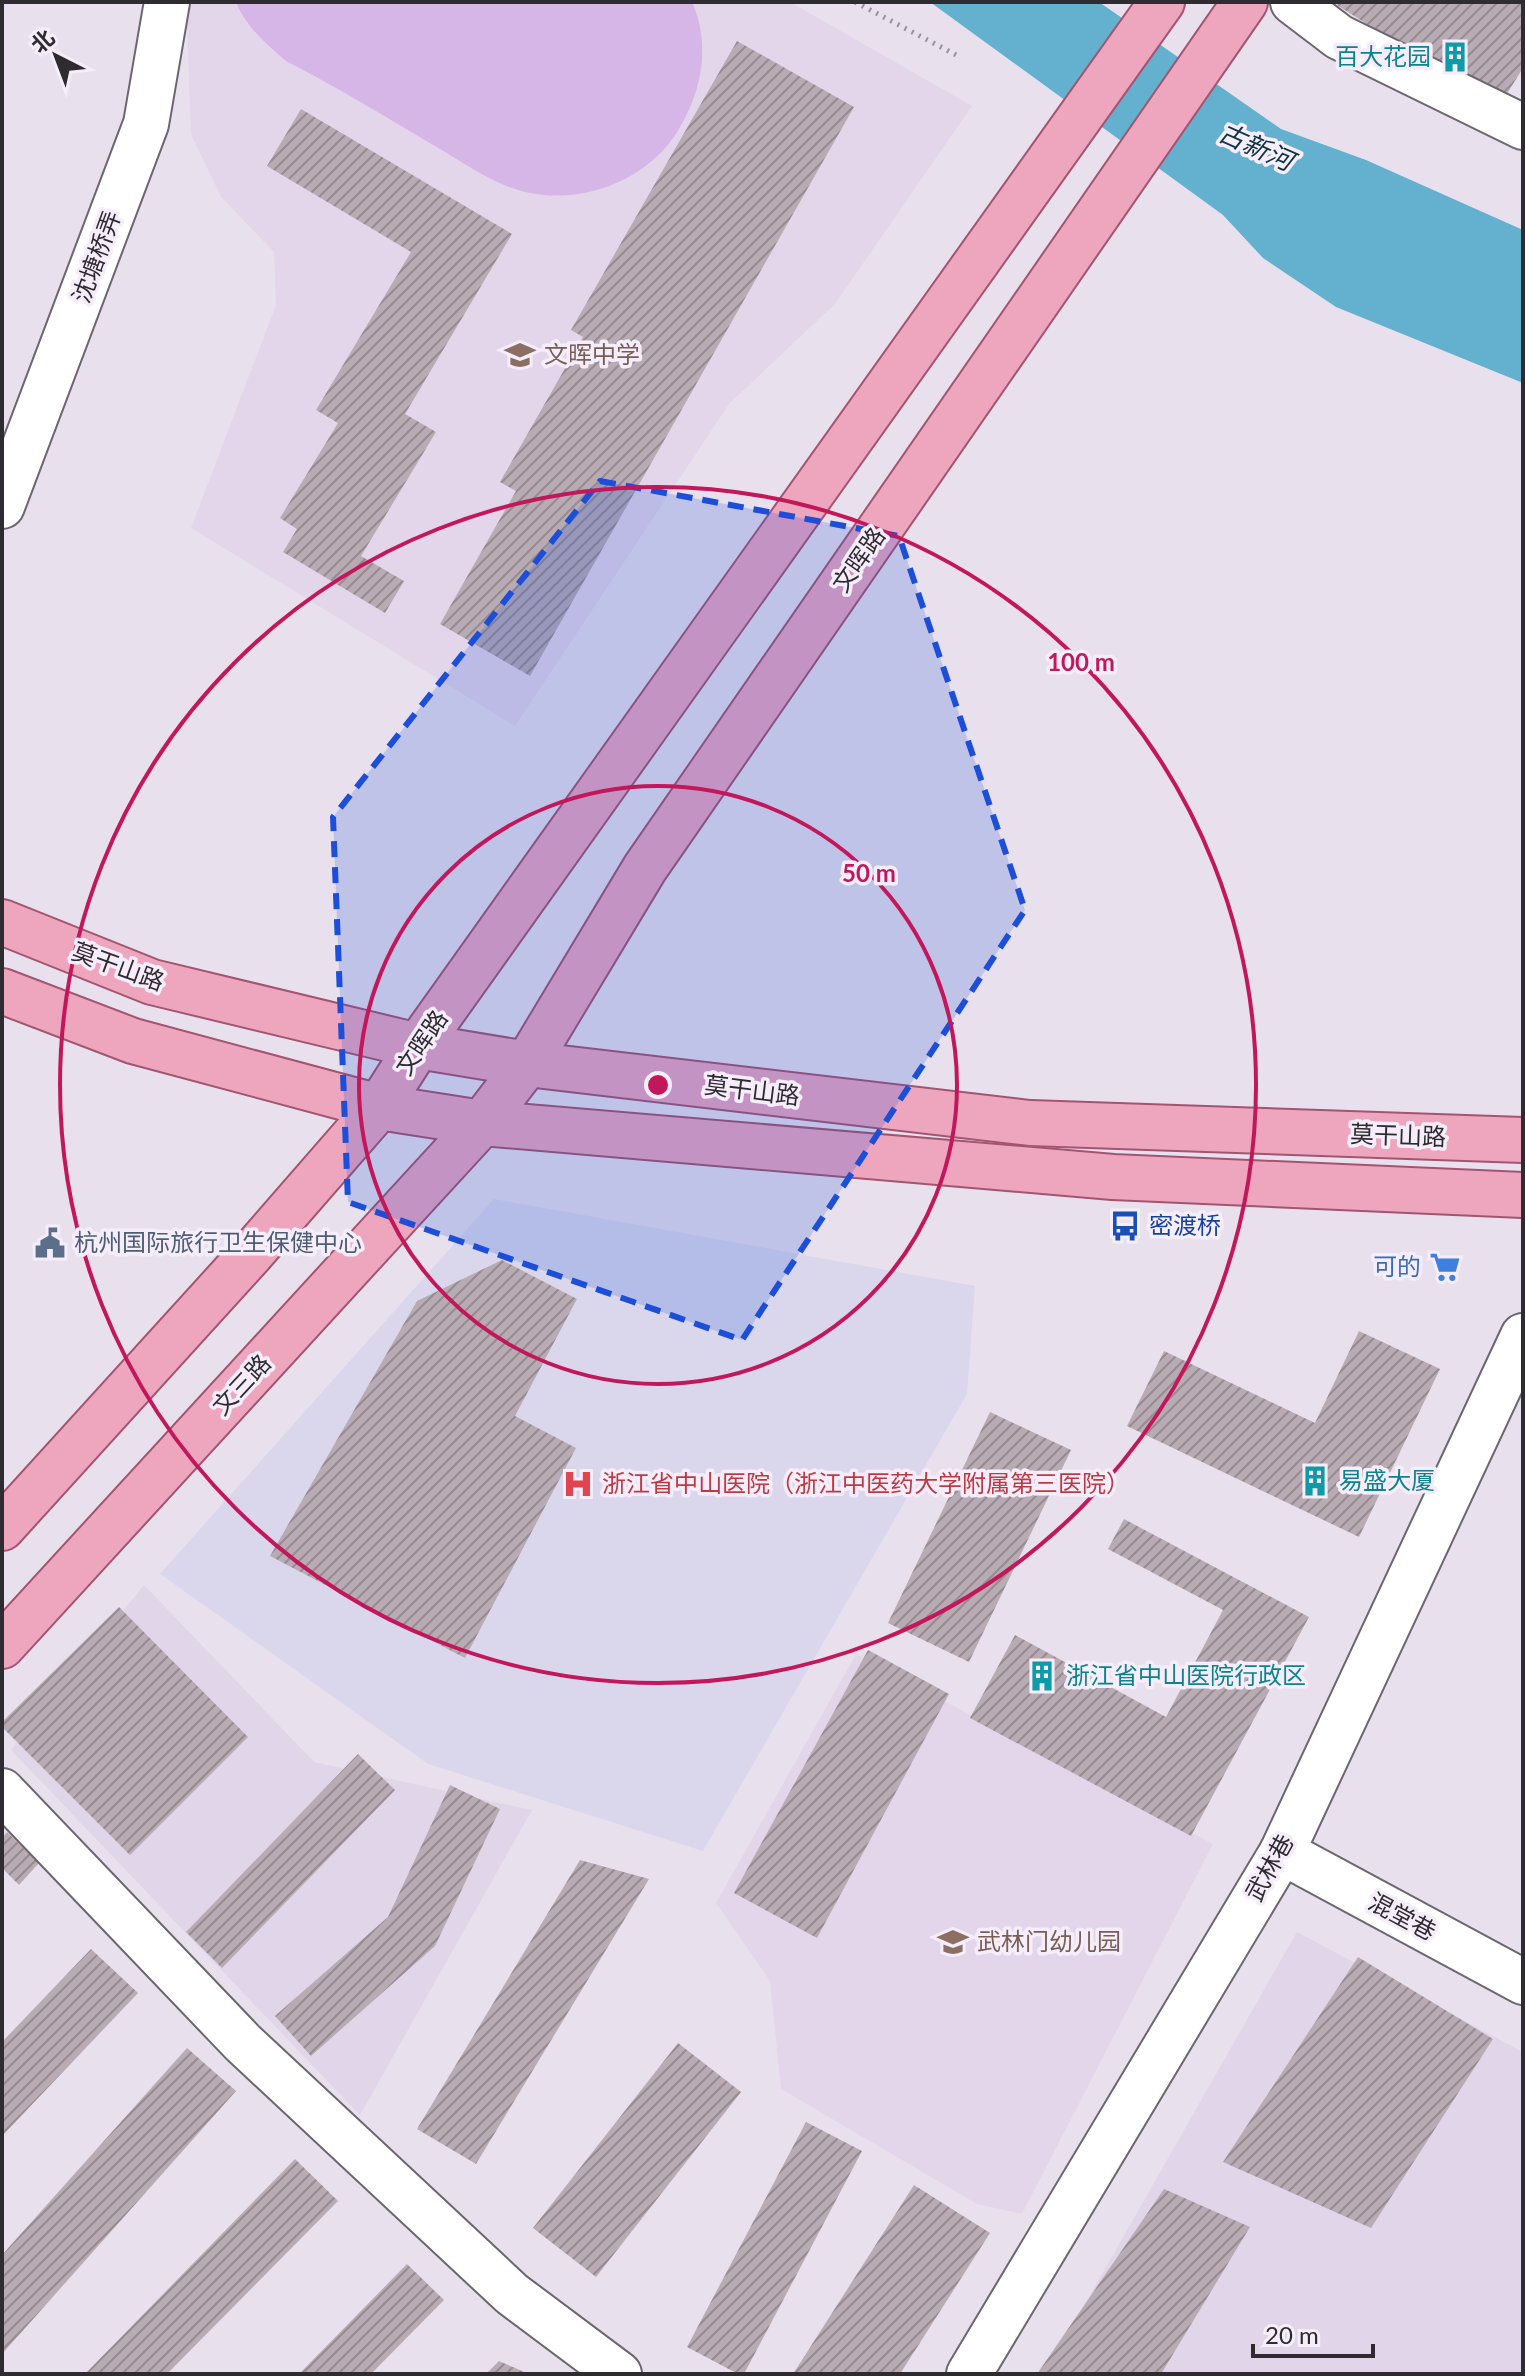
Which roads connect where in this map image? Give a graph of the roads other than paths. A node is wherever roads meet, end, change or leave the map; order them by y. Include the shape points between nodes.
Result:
1 (167, 2) edge
2 (1245, 2) edge
3 (1293, 2) edge
4 (1155, 12) edge
5 (1523, 127) edge
6 (2, 506) edge
7 (2, 922) edge
8 (2, 991) edge
9 (418, 1046) junction
10 (527, 1064) junction
11 (379, 1107) junction
12 (482, 1123) junction
13 (1523, 1140) edge
14 (1523, 1195) edge
15 (1523, 1336) edge
16 (2, 1528) edge
17 (2, 1646) edge
18 (2, 1791) edge
19 (1282, 1852) junction
20 (1523, 1982) edge
21 (619, 2374) edge
22 (969, 2374) edge

1 - 6 street, 沈塘桥弄 via 146,124
2 - 10 main road, 文晖路 via 645,868
3 - 5 street via 1339,37
4 - 9 main road, 文晖路
7 - 9 main road, 莫干山路 via 152,982
8 - 11 main road via 133,1041
9 - 10 main road, 莫干山路
9 - 11 main road, 文晖路
10 - 12 main road, 文晖路
10 - 13 main road, 莫干山路 via 1030,1123
11 - 12 main road
11 - 16 main road
12 - 14 main road via 1113,1177
12 - 17 main road, 文三路
15 - 19 street, 武林巷
18 - 21 street via 243,2043 512,2294
19 - 20 street, 混堂巷
19 - 22 street, 武林巷

